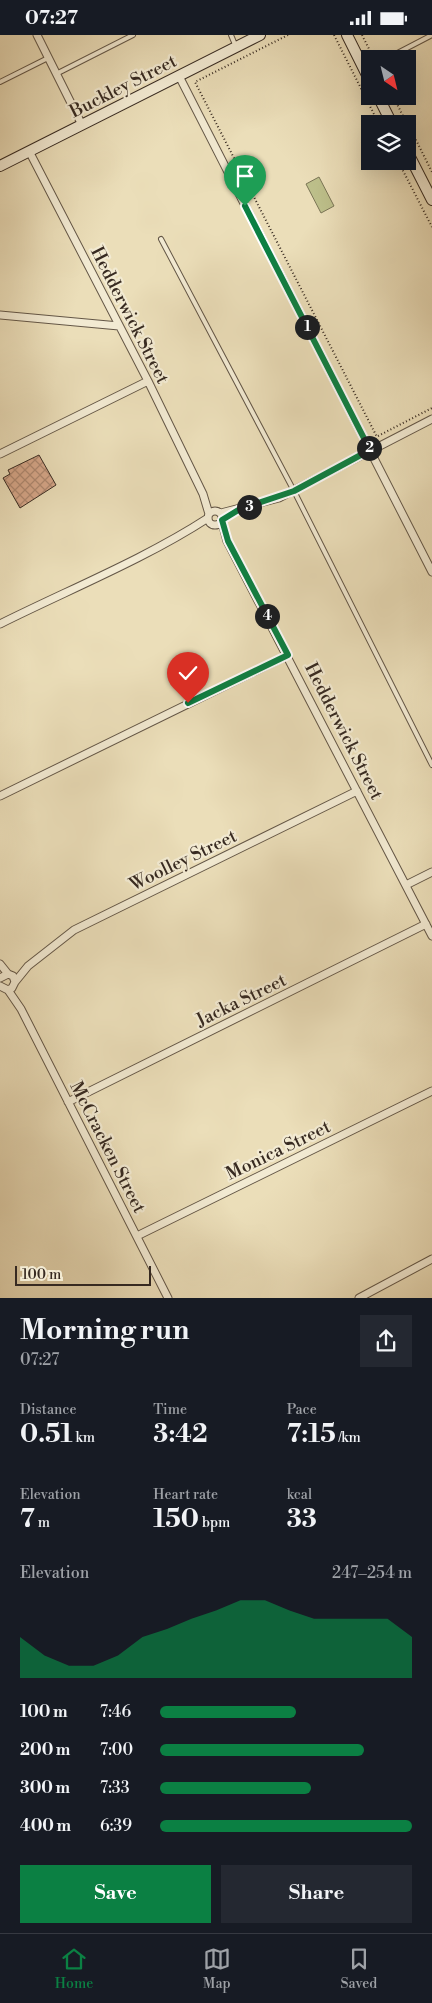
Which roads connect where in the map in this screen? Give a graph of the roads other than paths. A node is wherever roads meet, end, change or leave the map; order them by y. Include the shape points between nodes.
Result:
1 (37, 35) edge
2 (133, 35) edge
3 (230, 35) edge
4 (260, 35) edge
5 (347, 35) edge
6 (432, 35) edge
7 (236, 47) junction
8 (403, 50) edge
9 (48, 58) junction
10 (361, 58) edge
11 (56, 74) junction
12 (178, 76) junction
13 (0, 83) edge
14 (82, 125) junction
15 (29, 151) junction
16 (0, 166) edge
17 (416, 169) edge
18 (432, 200) edge
19 (161, 239) dead end
20 (0, 315) edge
21 (119, 326) junction
22 (148, 381) junction
23 (432, 419) edge
24 (370, 450) junction
25 (0, 453) edge
26 (294, 491) junction
27 (215, 518) junction
28 (432, 572) edge
29 (0, 624) edge
30 (288, 655) junction
31 (432, 765) edge
32 (357, 791) junction
33 (0, 796) edge
34 (432, 873) edge
35 (406, 885) junction
36 (426, 924) junction
37 (432, 936) edge
38 (0, 964) edge
39 (28, 966) junction
40 (9, 974) junction
41 (0, 978) edge
42 (15, 984) junction
43 (3, 989) edge
44 (21, 1009) junction
45 (432, 1091) edge
46 (68, 1102) junction
47 (137, 1236) junction
48 (432, 1259) edge
49 (168, 1298) edge
50 (359, 1298) edge

1 - 9 street
2 - 11 lane
3 - 7 lane
4 - 7 main road, Buckley Street
5 - 10 main road
6 - 8 lane
7 - 12 main road, Buckley Street
9 - 11 street
9 - 13 lane
11 - 14 street
12 - 14 main road, Buckley Street
12 - 24 street
14 - 15 main road, Buckley Street
15 - 16 main road, Buckley Street
15 - 21 street, Hedderwick Street
17 - 18 main road
19 - 26 lane
20 - 21 street
21 - 22 street, Hedderwick Street
22 - 25 street
22 - 27 street, Hedderwick Street
23 - 24 street
24 - 26 street
24 - 28 street
26 - 27 street
26 - 31 lane
27 - 29 street
27 - 30 street, Hedderwick Street
30 - 32 street, Hedderwick Street
30 - 33 street
32 - 35 street, Hedderwick Street
32 - 39 street, Woolley Street via 74,930
34 - 35 street
35 - 36 street, Hedderwick Street
36 - 37 street, Hedderwick Street
36 - 46 street, Jacka Street
38 - 40 street
39 - 40 street, Woolley Street
39 - 42 street, Woolley Street
40 - 41 street, Woolley Street
40 - 42 street, McCracken Street
42 - 43 street, Woolley Street
42 - 44 street, McCracken Street
43 - 44 street, McCracken Street
44 - 46 street, McCracken Street
45 - 47 street, Monica Street
46 - 47 street, McCracken Street
47 - 49 street, McCracken Street
48 - 50 street

